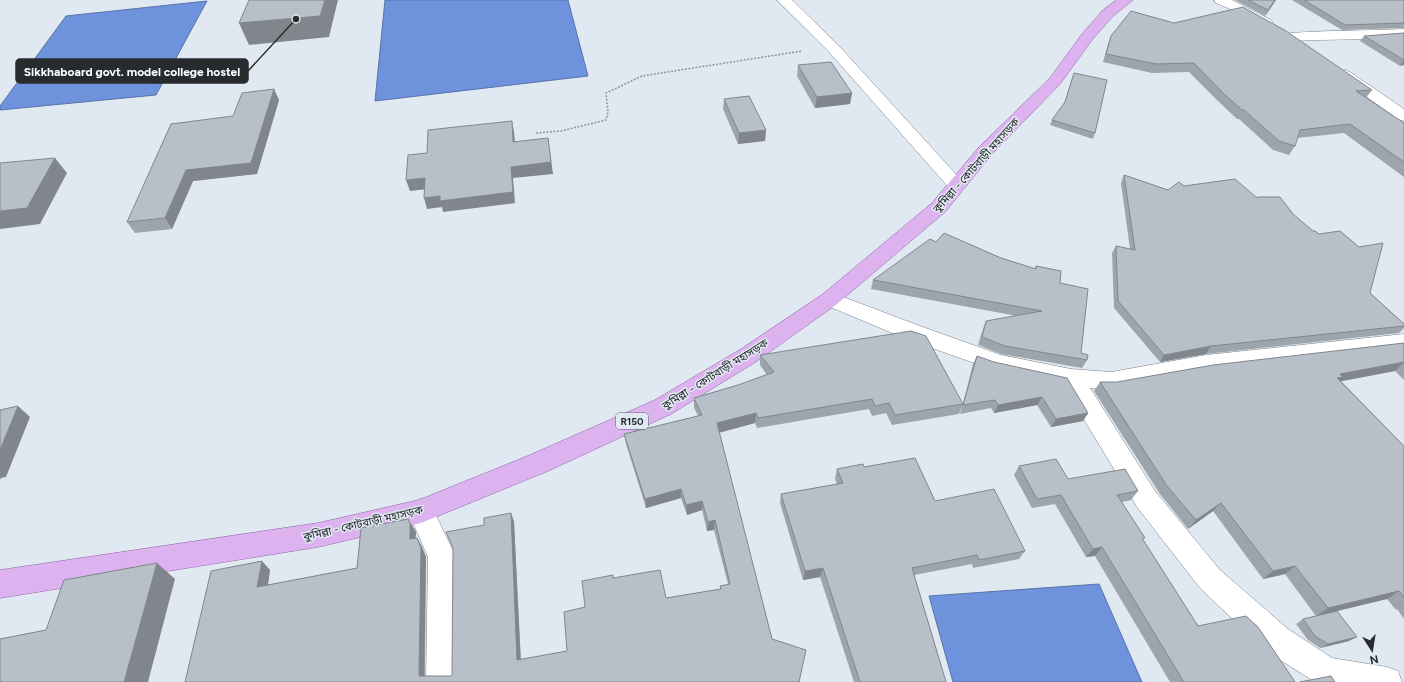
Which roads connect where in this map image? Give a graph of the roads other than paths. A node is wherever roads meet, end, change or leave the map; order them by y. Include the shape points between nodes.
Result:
1 (784, 0) edge
2 (1126, 0) edge
3 (1221, 0) edge
4 (1404, 33) edge
5 (1292, 37) junction
6 (1310, 50) edge
7 (1335, 68) edge
8 (1404, 116) edge
9 (957, 186) junction
10 (830, 299) junction
11 (1404, 342) edge
12 (1071, 378) junction
13 (421, 512) junction
14 (0, 584) edge
15 (441, 682) edge
16 (1387, 682) edge

1 - 9 street via 831,47
2 - 9 main road, কুমিল্লা - কোটবাড়ী মহাসড়ক / R150 via 1103,19 1055,81 985,151
3 - 5 street
4 - 5 street
5 - 6 street
7 - 8 street
9 - 10 main road, কুমিল্লা - কোটবাড়ী মহাসড়ক / R150 via 939,207
10 - 12 street via 912,332 999,362
10 - 13 main road, কুমিল্লা - কোটবাড়ী মহাসড়ক / R150 via 749,355 663,407 539,463
11 - 12 street via 1206,364 1111,381
12 - 16 street via 1146,499 1210,579 1277,640 1327,672
13 - 14 main road, কুমিল্লা - কোটবাড়ী মহাসড়ক / R150 via 318,535
13 - 15 street via 442,557

